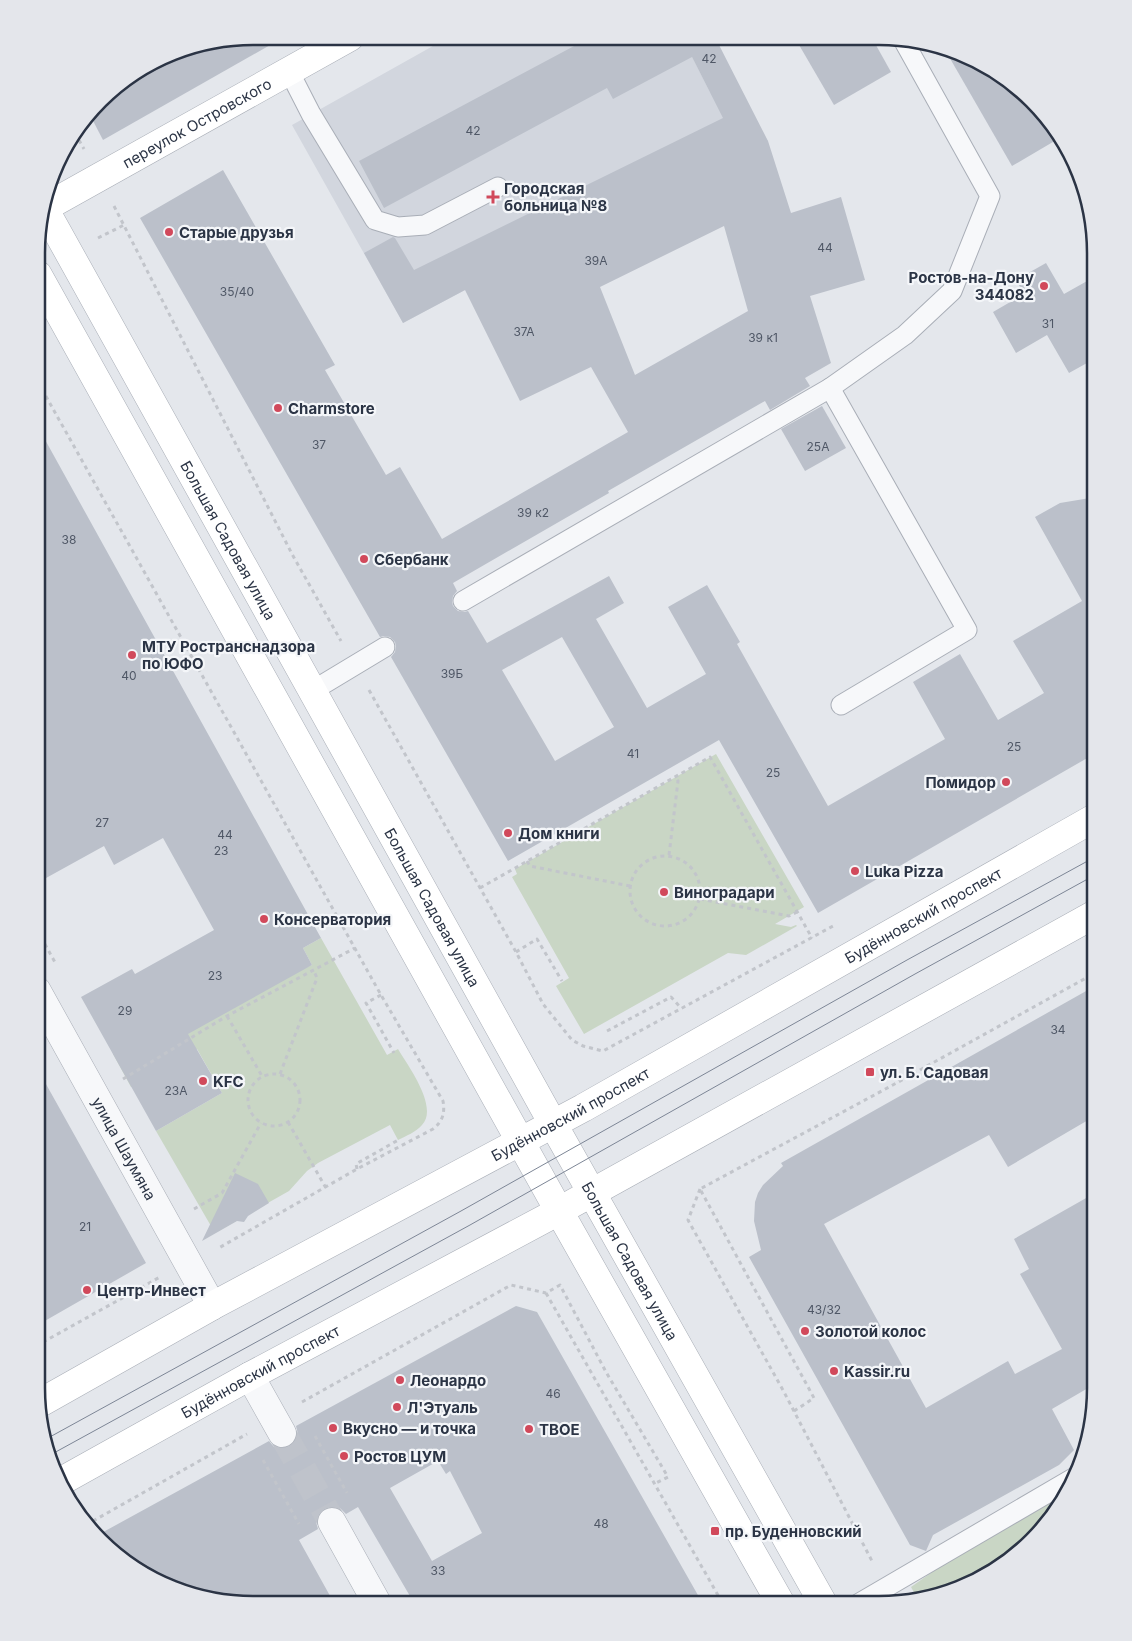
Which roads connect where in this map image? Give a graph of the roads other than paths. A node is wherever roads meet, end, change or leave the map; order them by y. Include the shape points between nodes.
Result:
1 (334, 45) edge
2 (907, 47) edge
3 (289, 71) junction
4 (498, 187) dead end
5 (51, 204) edge
6 (49, 216) edge
7 (45, 288) edge
8 (830, 388) junction
9 (463, 601) dead end
10 (385, 647) dead end
11 (312, 691) junction
12 (841, 705) dead end
13 (1087, 822) edge
14 (1087, 919) edge
15 (45, 1006) edge
16 (553, 1124) junction
17 (520, 1141) junction
18 (592, 1193) junction
19 (559, 1212) junction
20 (212, 1306) junction
21 (250, 1376) junction
22 (45, 1399) edge
23 (278, 1426) tunnel mouth
24 (66, 1479) edge
25 (1064, 1483) edge
26 (332, 1522) tunnel mouth
27 (373, 1596) edge
28 (776, 1596) edge
29 (819, 1596) edge
30 (872, 1596) edge

1 - 3 main road, переулок Островского
2 - 8 lane via 990,196 952,291 905,335
3 - 4 lane via 311,114 376,220 398,227 425,225
3 - 5 main road, переулок Островского
6 - 11 main road, Большая Садовая улица
7 - 17 main road
8 - 9 lane
8 - 12 lane via 967,630
10 - 11 lane
11 - 16 main road, Большая Садовая улица
13 - 16 main road, Будённовский проспект
14 - 18 main road, Будённовский проспект
15 - 20 street, улица Шаумяна
16 - 17 main road, Будённовский проспект
16 - 18 main road, Большая Садовая улица
17 - 19 main road
17 - 20 main road, Будённовский проспект
18 - 19 main road, Будённовский проспект
18 - 29 main road, Большая Садовая улица
19 - 21 main road, Будённовский проспект
19 - 28 main road
20 - 22 main road, Будённовский проспект
21 - 23 street
21 - 24 main road, Будённовский проспект
25 - 30 lane
26 - 27 street

